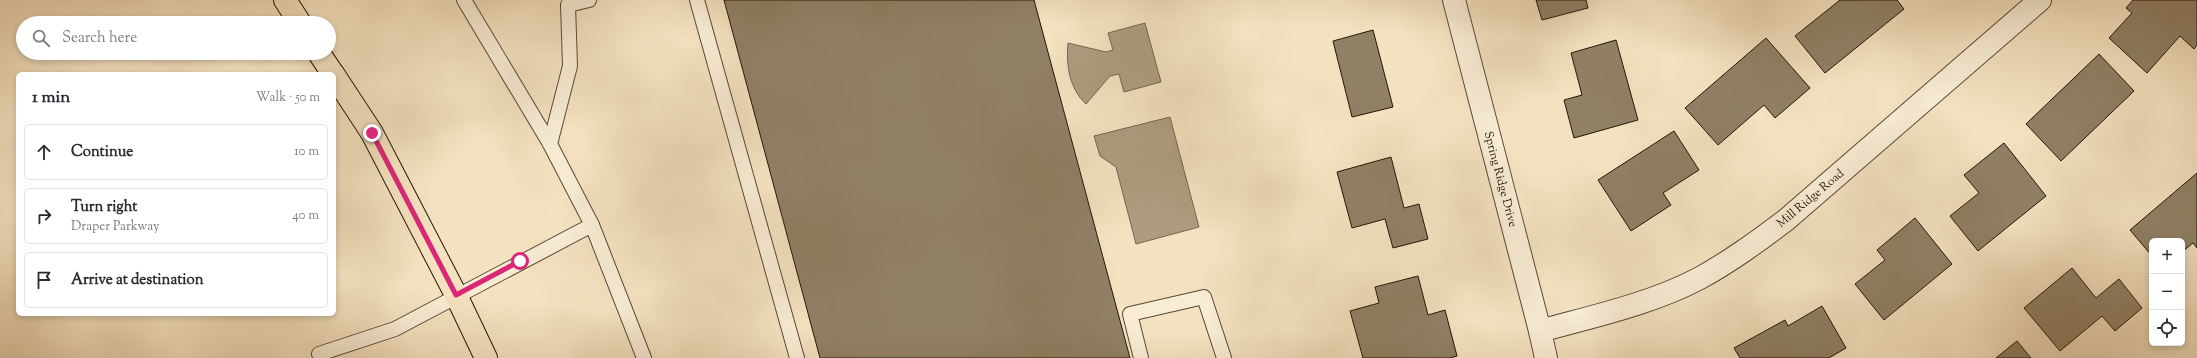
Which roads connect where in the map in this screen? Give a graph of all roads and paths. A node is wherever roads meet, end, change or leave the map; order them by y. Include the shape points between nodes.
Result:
1 (285, 0) edge
2 (464, 0) edge
3 (590, 0) edge
4 (697, 0) edge
5 (1454, 0) edge
6 (2040, 0) edge
7 (295, 16) edge
8 (325, 60) edge
9 (333, 72) edge
10 (336, 77) edge
11 (550, 144) junction
12 (592, 224) junction
13 (456, 295) junction
14 (1540, 331) junction
15 (319, 354) dead end
16 (486, 358) edge
17 (644, 358) edge
18 (797, 358) edge
19 (1141, 358) edge
20 (1224, 358) edge
21 (1546, 358) edge

1 - 7 main road
2 - 11 lane
3 - 11 lane via 568,6 570,66
4 - 18 lane
5 - 14 street, Spring Ridge Drive
6 - 14 street, Mill Ridge Road via 1786,220 1747,250 1699,278 1647,301
8 - 9 main road
10 - 13 main road via 372,133
11 - 12 lane
12 - 13 lane
12 - 17 lane
13 - 15 lane via 395,329
13 - 16 main road
14 - 21 street, Spring Ridge Drive
19 - 20 lane via 1130,314 1204,297

